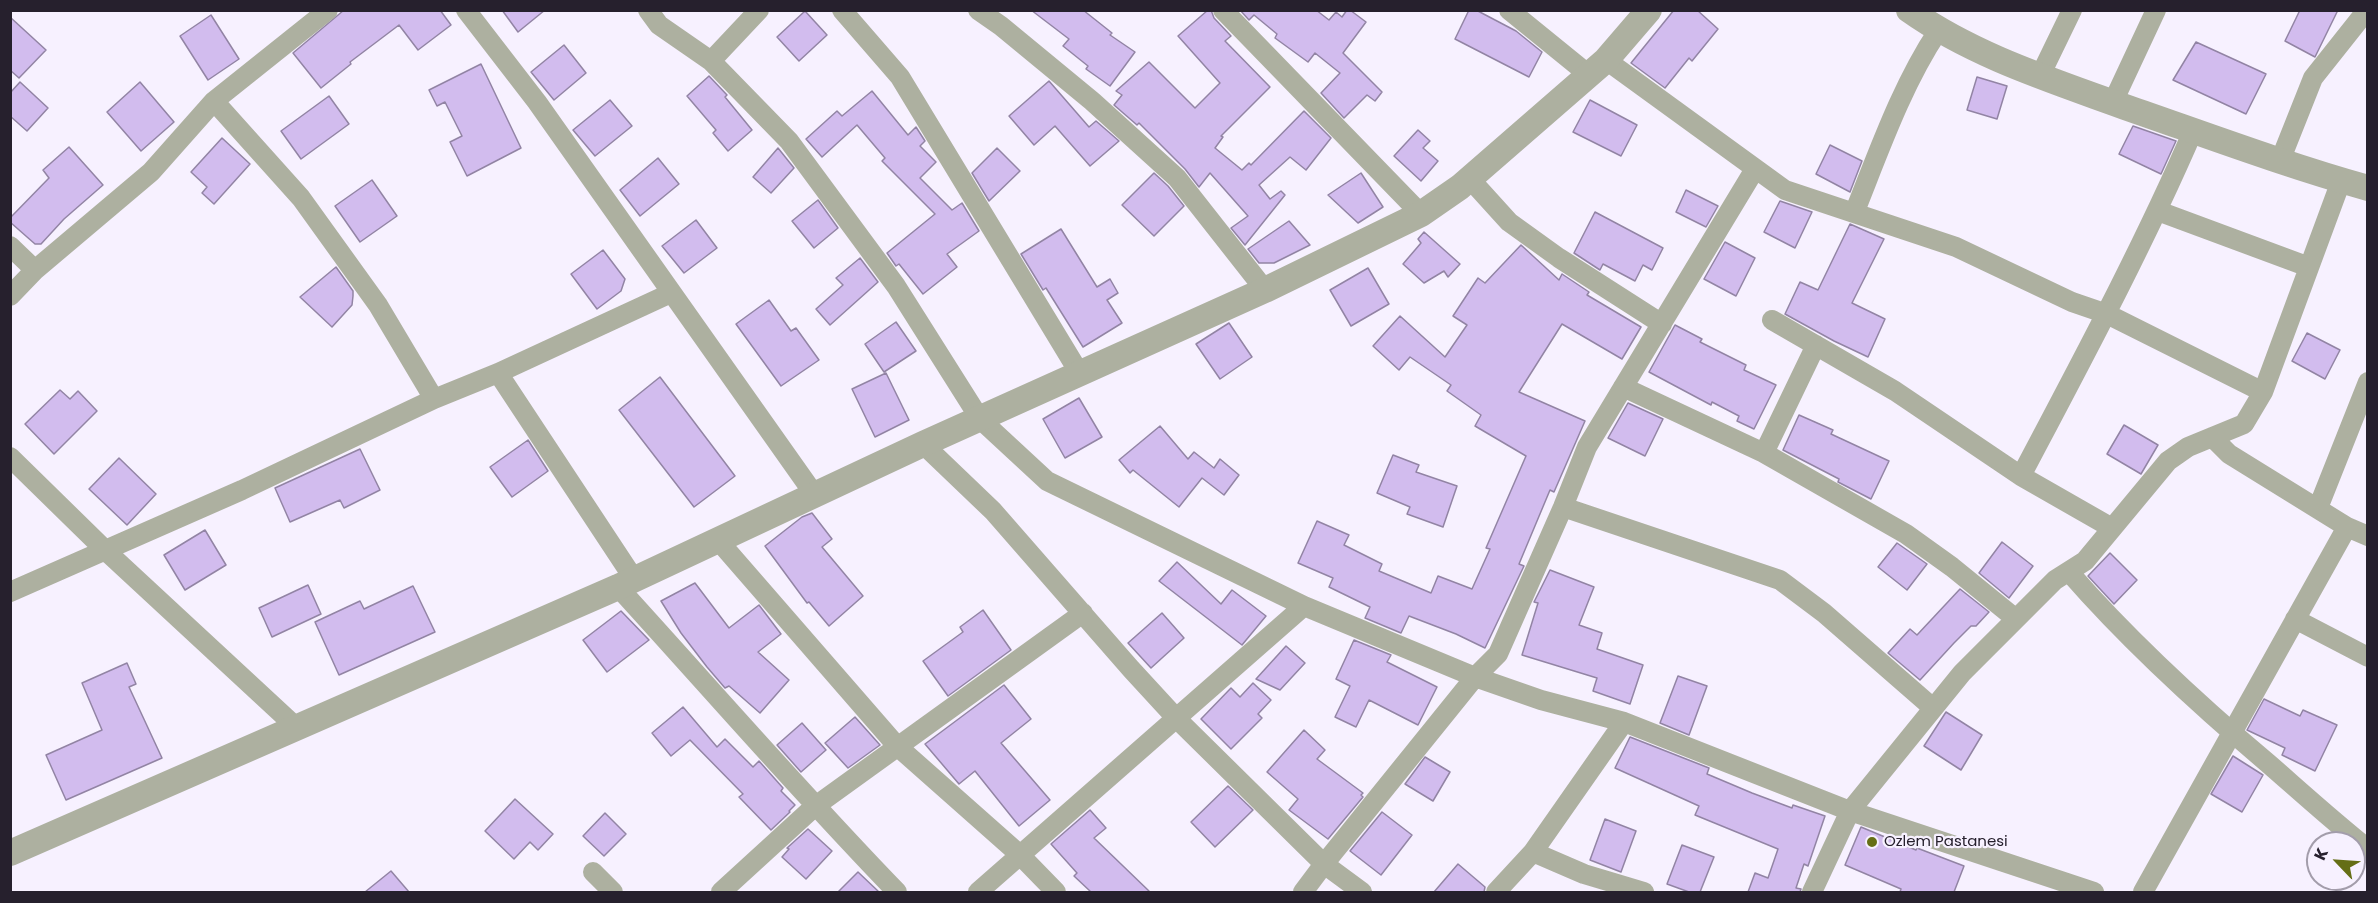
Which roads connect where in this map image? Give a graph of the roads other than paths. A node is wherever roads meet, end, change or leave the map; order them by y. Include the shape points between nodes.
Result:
1 (328, 10) edge
2 (466, 10) edge
3 (759, 10) edge
4 (842, 10) edge
5 (978, 10) edge
6 (1223, 10) edge
7 (1509, 10) edge
8 (1649, 10) edge
9 (1910, 10) edge
10 (2072, 10) edge
11 (2156, 10) edge
12 (2367, 10) edge
13 (651, 12) edge
14 (1938, 31) junction
15 (711, 61) junction
16 (1598, 67) junction
17 (2040, 76) junction
18 (214, 101) junction
19 (2113, 102) junction
20 (2193, 131) junction
21 (2280, 161) junction
22 (1755, 169) junction
23 (1470, 179) junction
24 (2341, 181) junction
25 (2367, 188) edge
26 (1855, 211) junction
27 (2158, 211) junction
28 (1421, 213) junction
29 (10, 246) edge
30 (2309, 267) junction
31 (35, 270) junction
32 (1265, 290) junction
33 (671, 293) junction
34 (10, 296) edge
35 (2107, 314) junction
36 (1772, 320) dead end
37 (1662, 324) junction
38 (1816, 345) junction
39 (498, 373) junction
40 (1080, 374) junction
41 (2367, 382) edge
42 (1623, 387) junction
43 (2263, 392) junction
44 (434, 399) junction
45 (980, 419) junction
46 (2212, 437) junction
47 (923, 444) junction
48 (1764, 453) junction
49 (10, 457) edge
50 (2021, 476) junction
51 (814, 494) junction
52 (1563, 507) junction
53 (2318, 508) junction
54 (2347, 527) junction
55 (2112, 528) junction
56 (2367, 536) edge
57 (717, 539) junction
58 (106, 551) junction
59 (2069, 572) junction
60 (626, 583) junction
61 (10, 592) edge
62 (1304, 606) junction
63 (1083, 613) junction
64 (2016, 619) junction
65 (2295, 619) junction
66 (2367, 657) edge
67 (1475, 677) junction
68 (1933, 708) junction
69 (1177, 719) junction
70 (1624, 722) junction
71 (297, 728) junction
72 (2231, 732) junction
73 (897, 746) junction
74 (814, 807) junction
75 (1850, 811) junction
76 (2367, 849) edge
77 (1533, 852) junction
78 (10, 853) edge
79 (1019, 854) junction
80 (1323, 864) junction
81 (593, 872) dead end
82 (613, 892) edge
83 (721, 892) edge
84 (897, 892) edge
85 (978, 892) edge
86 (1056, 892) edge
87 (1303, 892) edge
88 (1362, 892) edge
89 (1496, 892) edge
90 (1644, 892) edge
91 (1812, 892) edge
92 (2094, 892) edge
93 (2143, 892) edge

1 - 18 street
2 - 33 street via 537,102
3 - 15 street
4 - 40 street via 900,76
5 - 32 street via 1092,101 1177,178
6 - 28 street
7 - 16 street
8 - 16 street
9 - 14 street
10 - 17 street
11 - 19 street
12 - 21 street via 2313,78
13 - 15 street via 659,26
14 - 17 street
14 - 26 street via 1891,122
15 - 45 street via 789,141 896,286
16 - 22 street
16 - 23 street
17 - 19 street
18 - 31 street via 151,172
18 - 44 street via 301,198 378,305
19 - 20 street
20 - 21 street
20 - 27 street
21 - 24 street
22 - 26 street via 1785,190
22 - 37 street
23 - 28 street
23 - 37 street via 1509,222
24 - 25 street
24 - 30 street
26 - 35 street via 1956,247 2072,302
27 - 30 street
27 - 35 street
28 - 32 street
29 - 31 street
30 - 43 street
31 - 34 street
32 - 40 street
33 - 39 street
33 - 51 street
35 - 43 street
35 - 50 street
36 - 38 street
37 - 42 street
38 - 48 street
38 - 50 street via 1894,391
39 - 44 street
39 - 60 street
40 - 45 street
41 - 53 street
42 - 48 street
42 - 52 street via 1587,447
43 - 46 street via 2244,424
44 - 58 street
45 - 47 street
45 - 62 street via 1047,481
46 - 53 street via 2229,454
46 - 55 street via 2168,461
47 - 51 street
47 - 63 street via 993,511
48 - 64 street via 1906,534
49 - 58 street
50 - 55 street
51 - 57 street
52 - 67 street via 1498,654
52 - 68 street via 1780,580
53 - 54 street
54 - 56 street
54 - 65 street
55 - 59 street via 2085,561
57 - 60 street
57 - 73 street
58 - 61 street
58 - 71 street
59 - 64 street via 2055,580
59 - 72 street via 2153,661
60 - 71 street
60 - 74 street
62 - 67 street
62 - 69 street
63 - 69 street
63 - 73 street
64 - 68 street
65 - 66 street
65 - 72 street
67 - 70 street
67 - 80 street
68 - 75 street
69 - 79 street
69 - 80 street
70 - 75 street
70 - 77 street
71 - 78 street
72 - 76 street
72 - 93 street
73 - 74 street
73 - 79 street
74 - 83 street
74 - 84 street
75 - 91 street
75 - 92 street
77 - 89 street
77 - 90 street via 1584,874
79 - 85 street
79 - 86 street
80 - 87 street
80 - 88 street
81 - 82 street

